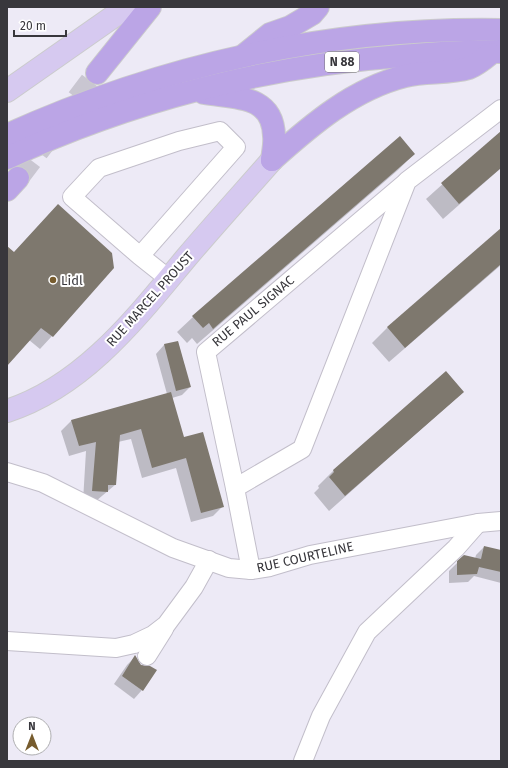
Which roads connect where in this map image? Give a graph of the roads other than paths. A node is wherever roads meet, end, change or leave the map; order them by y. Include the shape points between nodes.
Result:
1 (127, 7) edge
2 (150, 7) edge
3 (318, 7) edge
4 (501, 30) edge
5 (497, 52) edge
6 (242, 56) junction
7 (97, 73) tunnel mouth
8 (7, 91) edge
9 (193, 91) junction
10 (501, 109) edge
11 (7, 135) edge
12 (7, 158) edge
13 (272, 160) junction
14 (407, 181) junction
15 (140, 256) junction
16 (169, 279) junction
17 (7, 412) edge
18 (8, 473) edge
19 (235, 488) junction
20 (501, 521) edge
21 (478, 523) junction
22 (209, 560) junction
23 (251, 570) junction
24 (166, 625) junction
25 (7, 641) edge
26 (147, 656) dead end
27 (303, 761) edge

1 - 8 main road
2 - 7 highway
3 - 6 highway via 312,14 270,34
4 - 6 highway, N 88 via 402,33 289,47
5 - 9 highway, N 88 via 365,59 290,69
5 - 13 highway via 470,68 405,76 374,88 346,102 313,124
6 - 11 highway, N 88 via 133,86 49,116
9 - 12 highway, N 88 via 58,135
9 - 13 highway via 254,101 264,108 270,116 274,136
10 - 14 street, RUE PAUL SIGNAC
13 - 16 main road, RUE MARCEL PROUST
14 - 19 street via 302,449
14 - 19 street, RUE PAUL SIGNAC via 206,352
15 - 15 street via 72,197 99,168 179,141 220,131 236,147
15 - 16 street
16 - 17 main road, RUE MARCEL PROUST via 128,326 78,373 44,396
18 - 22 street, RUE COURTELINE via 43,483 173,548
19 - 23 street, RUE PAUL SIGNAC
20 - 21 street, RUE COURTELINE
21 - 23 street, RUE COURTELINE via 310,555
21 - 27 street via 456,548 367,632 321,716
22 - 23 street, RUE COURTELINE via 229,568
22 - 24 street via 194,587
24 - 25 street via 134,644 116,648
24 - 26 street

